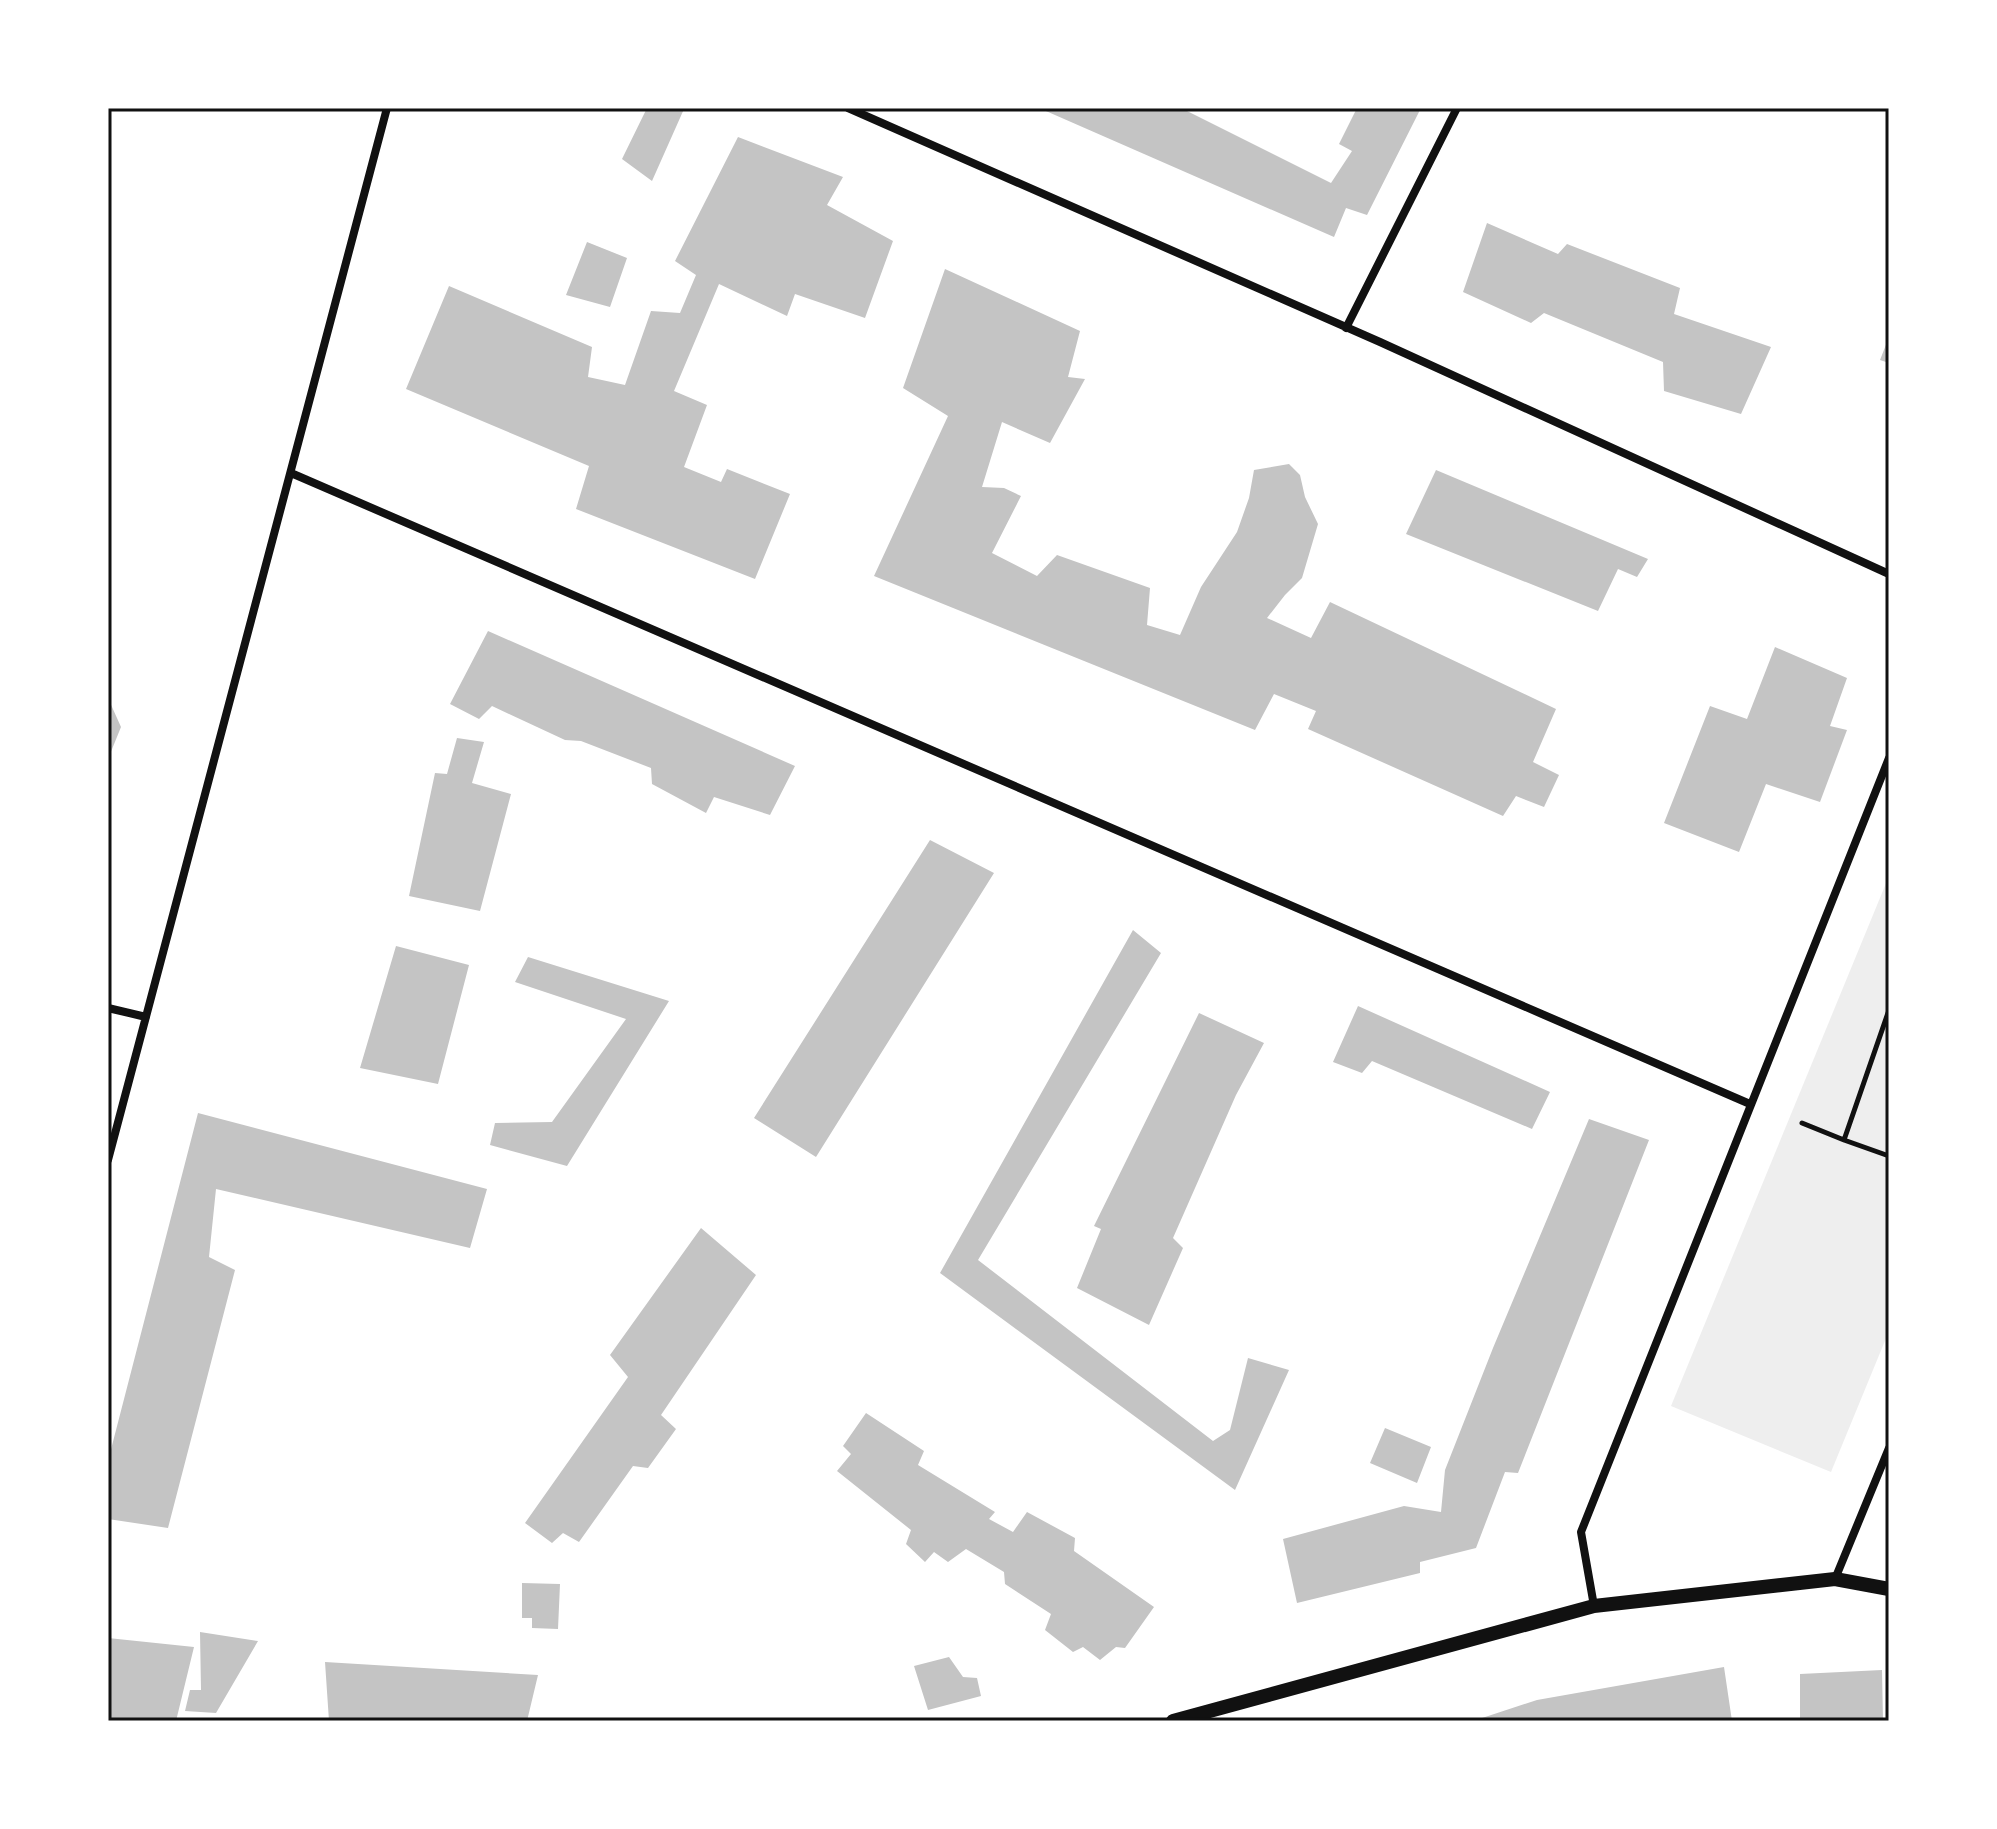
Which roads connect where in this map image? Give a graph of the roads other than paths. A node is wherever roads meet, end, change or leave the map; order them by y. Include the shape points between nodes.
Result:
1 (387, 108) edge
2 (848, 108) edge
3 (1457, 108) edge
4 (1346, 328) junction
5 (291, 473) junction
6 (1889, 574) edge
7 (1889, 758) edge
8 (108, 1008) edge
9 (146, 1017) junction
10 (1750, 1104) junction
11 (108, 1160) edge
12 (1889, 1448) edge
13 (1835, 1579) junction
14 (1889, 1589) edge
15 (1594, 1606) junction
16 (1173, 1721) edge

1 - 5 street
2 - 4 street
3 - 4 street
4 - 6 street
5 - 9 street
5 - 10 street
7 - 10 street
8 - 9 street
9 - 11 street
10 - 15 street via 1581,1532
12 - 13 street
13 - 14 street
13 - 15 street
15 - 16 street

